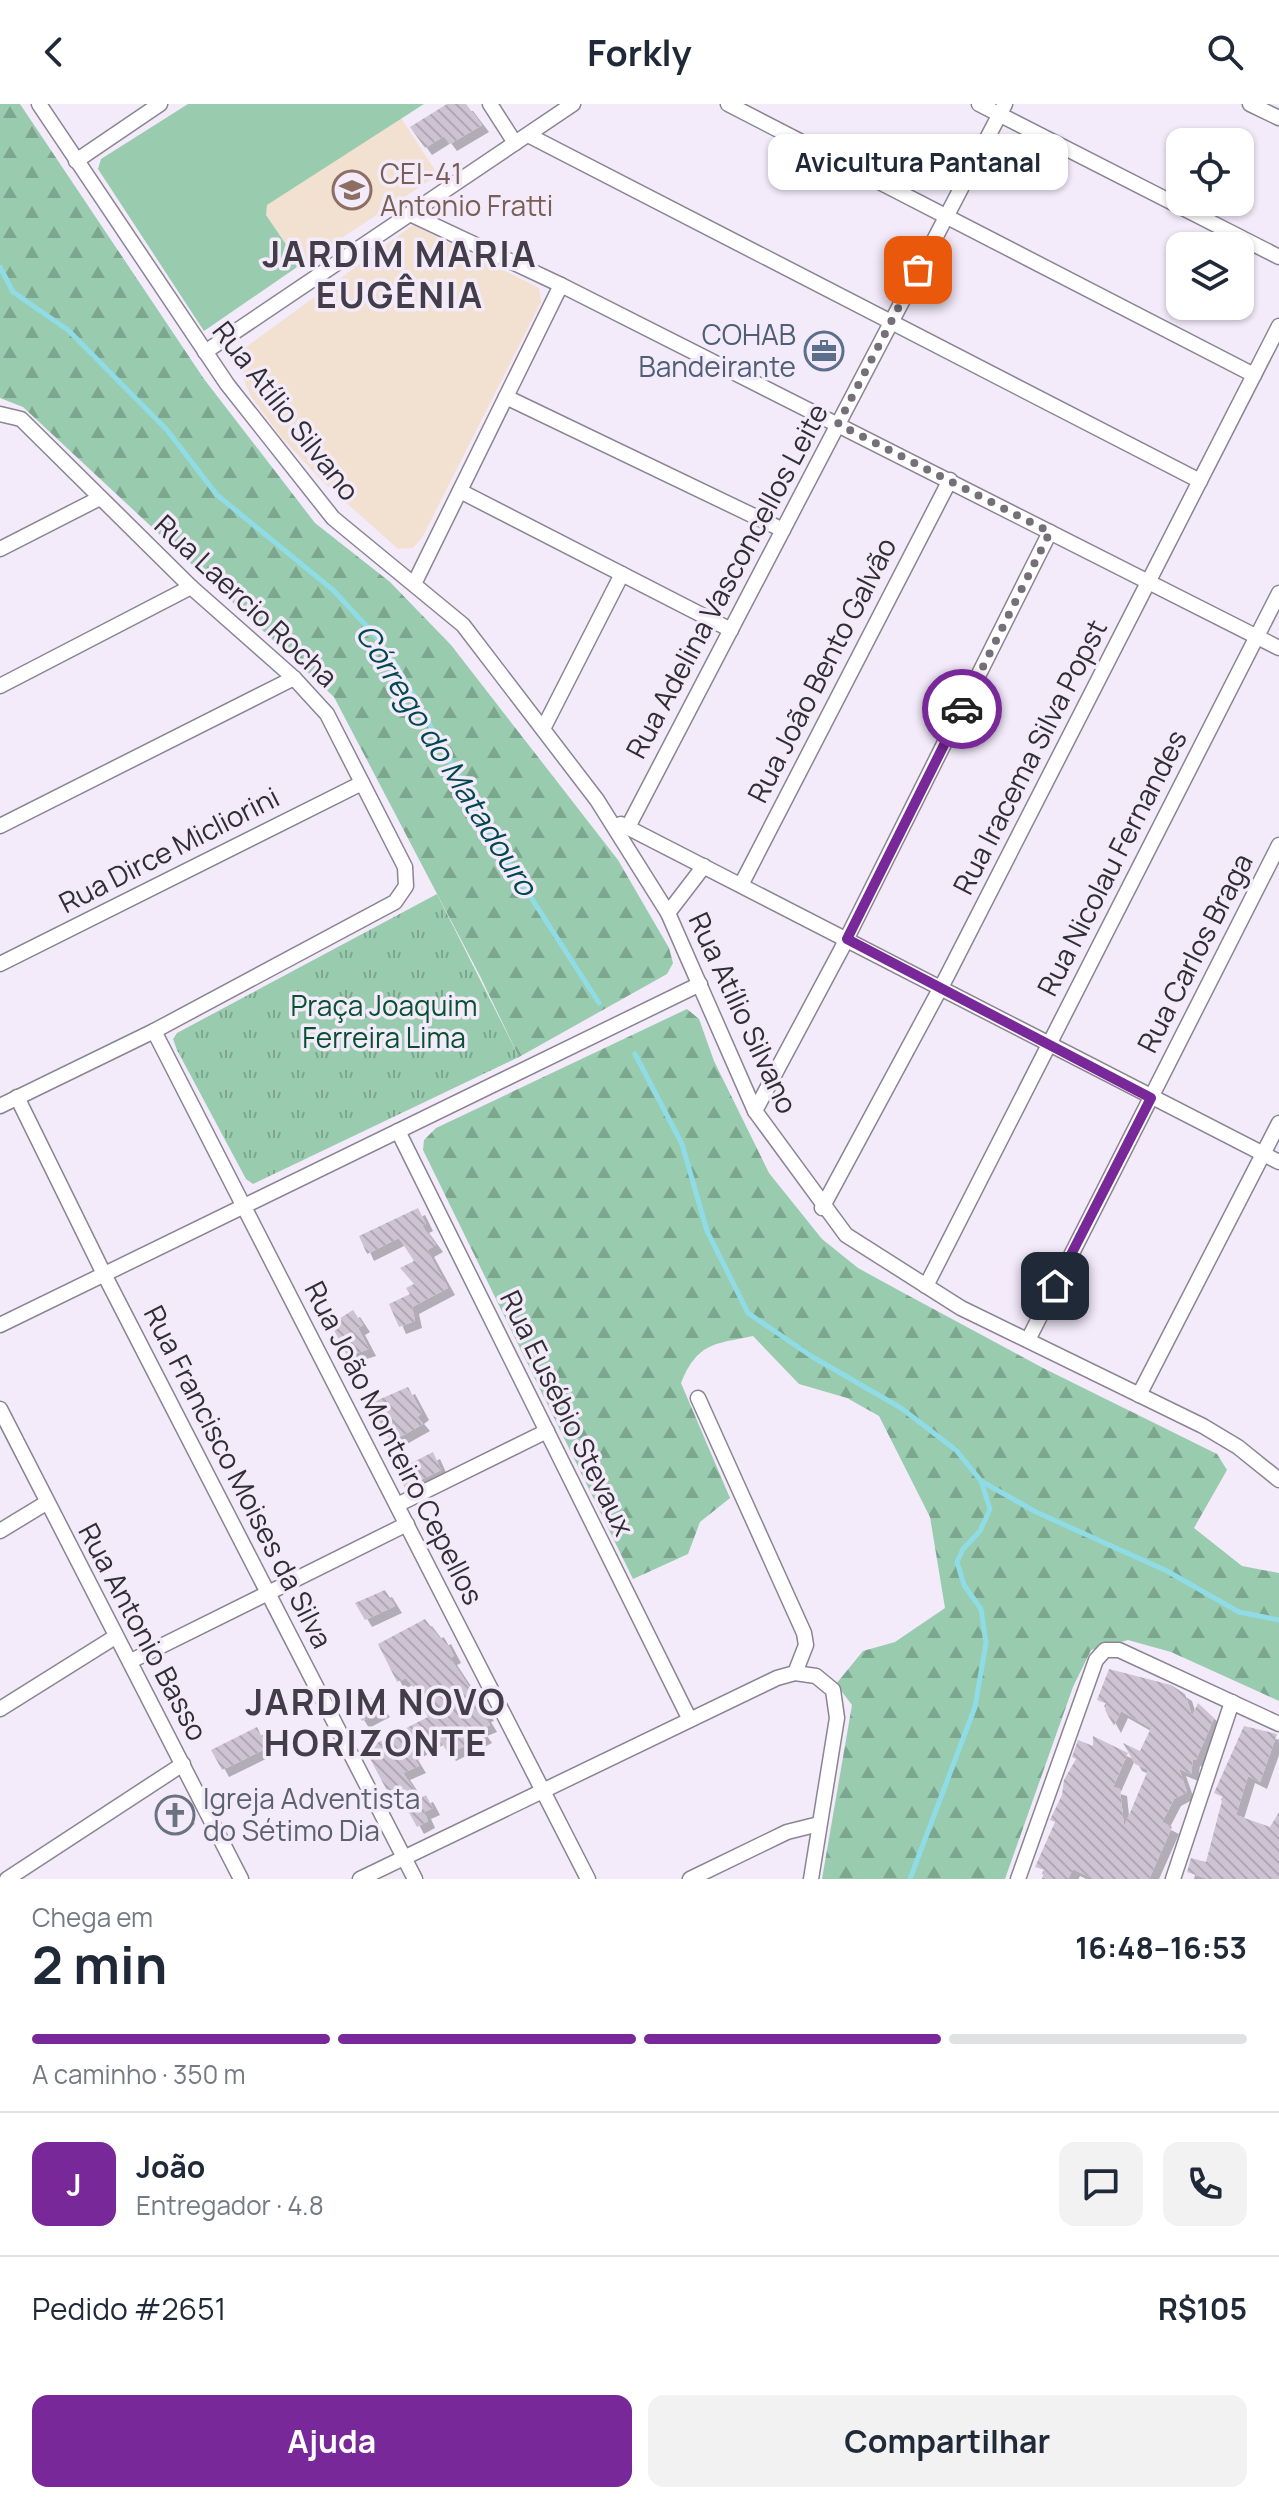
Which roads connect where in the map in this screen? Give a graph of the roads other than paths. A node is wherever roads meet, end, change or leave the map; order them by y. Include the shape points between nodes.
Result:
1 (39, 104) edge
2 (160, 104) edge
3 (490, 104) edge
4 (573, 104) edge
5 (728, 104) edge
6 (979, 104) edge
7 (1250, 104) edge
8 (1002, 109) edge
9 (1279, 118) edge
10 (522, 139) junction
11 (76, 161) junction
12 (410, 214) junction
13 (946, 216) junction
14 (1279, 257) edge
15 (561, 285) junction
16 (890, 324) junction
17 (1279, 326) edge
18 (205, 352) junction
19 (1254, 375) junction
20 (506, 397) junction
21 (0, 414) edge
22 (838, 424) junction
23 (950, 480) junction
24 (1200, 481) junction
25 (460, 491) junction
26 (100, 498) junction
27 (783, 530) junction
28 (1050, 532) junction
29 (0, 549) edge
30 (622, 574) junction
31 (1149, 582) junction
32 (414, 584) junction
33 (191, 587) junction
34 (1279, 593) edge
35 (731, 630) junction
36 (1256, 637) junction
37 (1279, 648) edge
38 (294, 678) junction
39 (0, 686) edge
40 (544, 727) junction
41 (362, 783) junction
42 (604, 815) junction
43 (0, 826) edge
44 (628, 827) junction
45 (1279, 845) edge
46 (704, 866) junction
47 (741, 885) junction
48 (668, 913) junction
49 (847, 939) junction
50 (0, 964) edge
51 (700, 984) junction
52 (941, 988) junction
53 (154, 1031) junction
54 (1050, 1042) junction
55 (17, 1097) junction
56 (1151, 1098) junction
57 (0, 1106) edge
58 (755, 1111) junction
59 (1279, 1123) edge
60 (398, 1131) junction
61 (1263, 1155) junction
62 (1279, 1162) edge
63 (244, 1206) junction
64 (822, 1208) junction
65 (104, 1274) junction
66 (926, 1286) junction
67 (0, 1325) edge
68 (1028, 1340) junction
69 (1139, 1395) junction
70 (698, 1398) dead end
71 (0, 1409) edge
72 (547, 1431) junction
73 (1279, 1480) edge
74 (46, 1503) junction
75 (397, 1505) junction
76 (407, 1524) junction
77 (0, 1531) edge
78 (268, 1593) junction
79 (115, 1637) junction
80 (131, 1661) junction
81 (795, 1673) junction
82 (1232, 1702) junction
83 (0, 1709) edge
84 (689, 1718) junction
85 (1279, 1724) edge
86 (183, 1764) junction
87 (543, 1790) junction
88 (819, 1824) junction
89 (404, 1857) junction
90 (7, 1879) edge
91 (241, 1879) edge
92 (360, 1879) edge
93 (415, 1879) edge
94 (588, 1879) edge
95 (690, 1879) edge
96 (811, 1879) edge
97 (1018, 1879) edge
98 (1173, 1879) edge

1 - 11 street, Rua Atílio Silvano
2 - 11 street
3 - 10 street
4 - 10 street
5 - 13 street
6 - 8 street
7 - 9 street
8 - 13 street, Rua Adelina Vasconcellos Leite
8 - 14 street
10 - 12 street
10 - 16 street
11 - 18 street, Rua Atílio Silvano
12 - 15 street
12 - 18 street
13 - 16 street, Rua Adelina Vasconcellos Leite
13 - 19 street
15 - 20 street
15 - 22 street
16 - 22 street, Rua Adelina Vasconcellos Leite
16 - 24 street
17 - 19 street, Rua Iracema Silva Popst
18 - 32 street, Rua Atílio Silvano via 333,518
19 - 24 street, Rua Iracema Silva Popst
20 - 25 street
20 - 27 street
21 - 26 street, Rua Laercio Rocha via 21,419
22 - 23 street
22 - 27 street, Rua Adelina Vasconcellos Leite
23 - 28 street
23 - 47 street, Rua João Bento Galvão
24 - 31 street, Rua Iracema Silva Popst
25 - 30 street
25 - 32 street
26 - 29 street
26 - 33 street, Rua Laercio Rocha
27 - 35 street, Rua Adelina Vasconcellos Leite
28 - 31 street
28 - 49 street
30 - 35 street
30 - 40 street
31 - 36 street
31 - 52 street, Rua Iracema Silva Popst
32 - 40 street, Rua Atílio Silvano via 463,625
33 - 38 street, Rua Laercio Rocha
33 - 39 street
34 - 36 street, Rua Nicolau Fernandes
35 - 44 street, Rua Adelina Vasconcellos Leite
36 - 37 street
36 - 54 street, Rua Nicolau Fernandes
38 - 41 street, Rua Laercio Rocha via 327,714
38 - 43 street
40 - 42 street, Rua Atílio Silvano
41 - 50 street, Rua Dirce Micliorini
41 - 53 street, Rua Laercio Rocha via 405,867 406,886 395,902
42 - 44 street
42 - 48 street, Rua Atílio Silvano
44 - 46 street
45 - 56 street, Rua Carlos Braga
46 - 47 street
46 - 48 street, Rua Atílio Silvano
47 - 49 street
48 - 51 street, Rua Atílio Silvano
49 - 52 street
49 - 58 street
51 - 58 street, Rua Atílio Silvano
51 - 60 street
52 - 54 street
52 - 64 street, Rua Iracema Silva Popst
53 - 55 street, Rua Laercio Rocha
53 - 63 street, Rua João Monteiro Cepellos
54 - 56 street
54 - 66 street, Rua Nicolau Fernandes
55 - 57 street, Rua Laercio Rocha
55 - 65 street, Rua Francisco Moises da Silva
56 - 61 street
56 - 68 street, Rua Carlos Braga
58 - 64 street, Rua Atílio Silvano
59 - 61 street
60 - 63 street
60 - 72 street, Rua Eusébio Stevaux
61 - 62 street
61 - 69 street
63 - 65 street
63 - 75 street, Rua João Monteiro Cepellos
64 - 66 street, Rua Atílio Silvano via 846,1235
65 - 67 street
65 - 78 street, Rua Francisco Moises da Silva
66 - 68 street, Rua Atílio Silvano
68 - 69 street, Rua Atílio Silvano
69 - 73 street, Rua Atílio Silvano via 1238,1447
70 - 81 street via 804,1633 806,1645
71 - 74 street, Rua Antonio Basso
72 - 75 street
72 - 84 street, Rua Eusébio Stevaux
74 - 77 street
74 - 79 street, Rua Antonio Basso
75 - 76 street, Rua João Monteiro Cepellos
76 - 78 street
76 - 87 street, Rua João Monteiro Cepellos
78 - 80 street
78 - 89 street, Rua Francisco Moises da Silva
79 - 80 street, Rua Antonio Basso
79 - 83 street
80 - 86 street, Rua Antonio Basso
81 - 84 street
81 - 88 street via 816,1676 833,1690 837,1718
82 - 85 street
82 - 97 street via 1119,1650 1105,1650 1096,1660
82 - 98 street
84 - 87 street
86 - 90 street
86 - 91 street, Rua Antonio Basso
87 - 89 street
87 - 94 street, Rua João Monteiro Cepellos
88 - 95 street via 787,1832
88 - 96 street
89 - 92 street
89 - 93 street, Rua Francisco Moises da Silva

